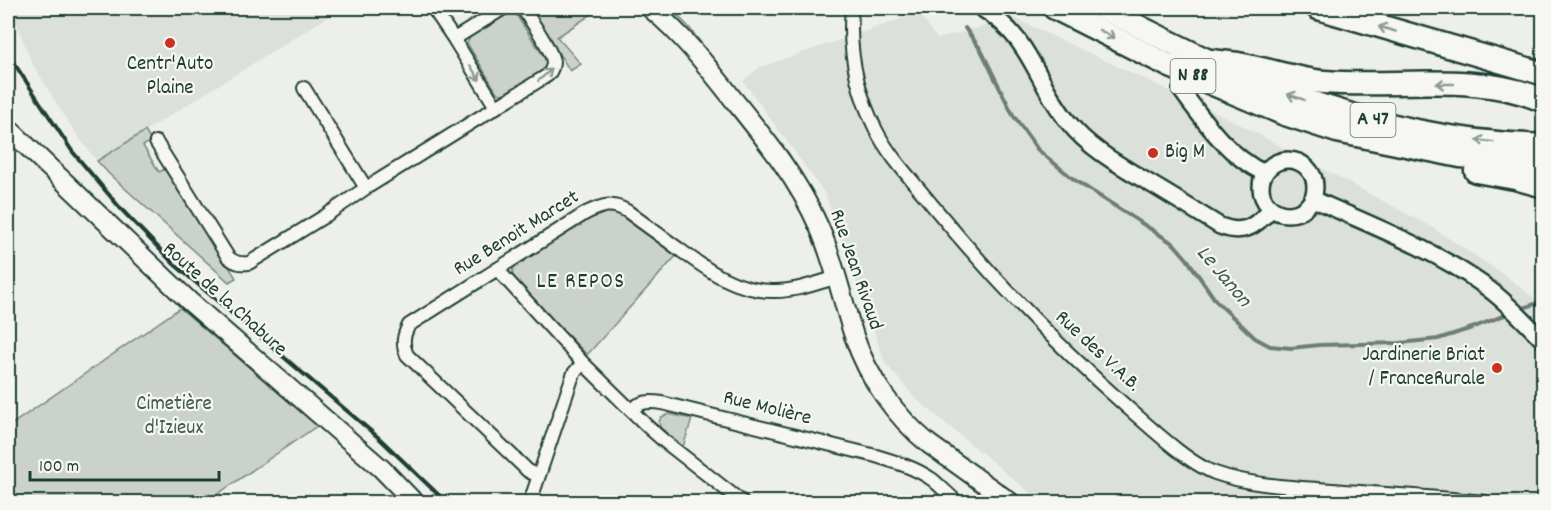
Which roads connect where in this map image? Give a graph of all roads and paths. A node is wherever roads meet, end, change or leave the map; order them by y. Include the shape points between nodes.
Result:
1 (433, 8) edge
2 (504, 8) edge
3 (522, 8) edge
4 (650, 8) edge
5 (852, 8) edge
6 (981, 8) edge
7 (1055, 8) edge
8 (1102, 8) edge
9 (1318, 8) edge
10 (453, 39) junction
11 (1211, 61) junction
12 (1544, 74) edge
13 (304, 88) dead end
14 (1181, 90) dead end
15 (1544, 101) edge
16 (496, 107) junction
17 (8, 128) edge
18 (1337, 130) junction
19 (156, 142) dead end
20 (1544, 146) edge
21 (1544, 164) edge
22 (1264, 173) junction
23 (1544, 186) edge
24 (366, 188) junction
25 (1313, 199) junction
26 (1271, 209) junction
27 (497, 269) junction
28 (837, 277) junction
29 (1544, 341) edge
30 (584, 363) junction
31 (631, 410) junction
32 (538, 476) junction
33 (414, 502) edge
34 (530, 502) edge
35 (742, 502) edge
36 (957, 502) edge
37 (1010, 502) edge
38 (1485, 502) edge

1 - 10 street
2 - 10 street
16 -> 3 street via 552,69 550,52
4 - 28 main road, Rue Jean Rivaud via 696,52 776,152 806,200
5 - 38 street, Rue des V.A.B. via 851,47 857,80 878,133 897,161 1019,305 1087,371 1180,451 1213,472 1238,480
6 - 26 street via 1009,27 1069,123 1111,160 1230,230 1253,225
7 -> 18 highway, N 88 via 1168,65 1285,114
8 - 11 highway, N 88
12 -> 9 highway
10 -> 16 street
15 -> 11 highway via 1528,93 1485,85 1325,82
20 -> 11 highway, A 47 via 1456,137 1369,119 1288,94
13 - 24 street
14 - 22 street via 1216,135
16 - 24 street
17 - 33 main road, Route de la Chabure via 189,301 382,469
18 - 21 highway, A 47 via 1460,156
18 - 23 highway, N 88 via 1363,145
19 - 24 street via 228,257 241,264
22 - 25 street via 1287,159 1304,165 1314,180
22 - 26 street via 1260,189
25 - 26 street via 1294,214
25 - 29 street via 1437,256 1484,285
27 - 28 street, Rue Benoit Marcet via 586,213 607,205 627,212 703,267 741,287 777,292
27 - 30 street
27 - 32 street, Rue Benoit Marcet via 409,325 404,348 528,471
28 - 37 main road, Rue Jean Rivaud via 860,352 890,404 916,434
30 - 31 street
30 - 32 street via 570,381
31 - 35 street
31 - 36 street, Rue Molière via 643,403 662,403 876,456 934,481
32 - 34 street

